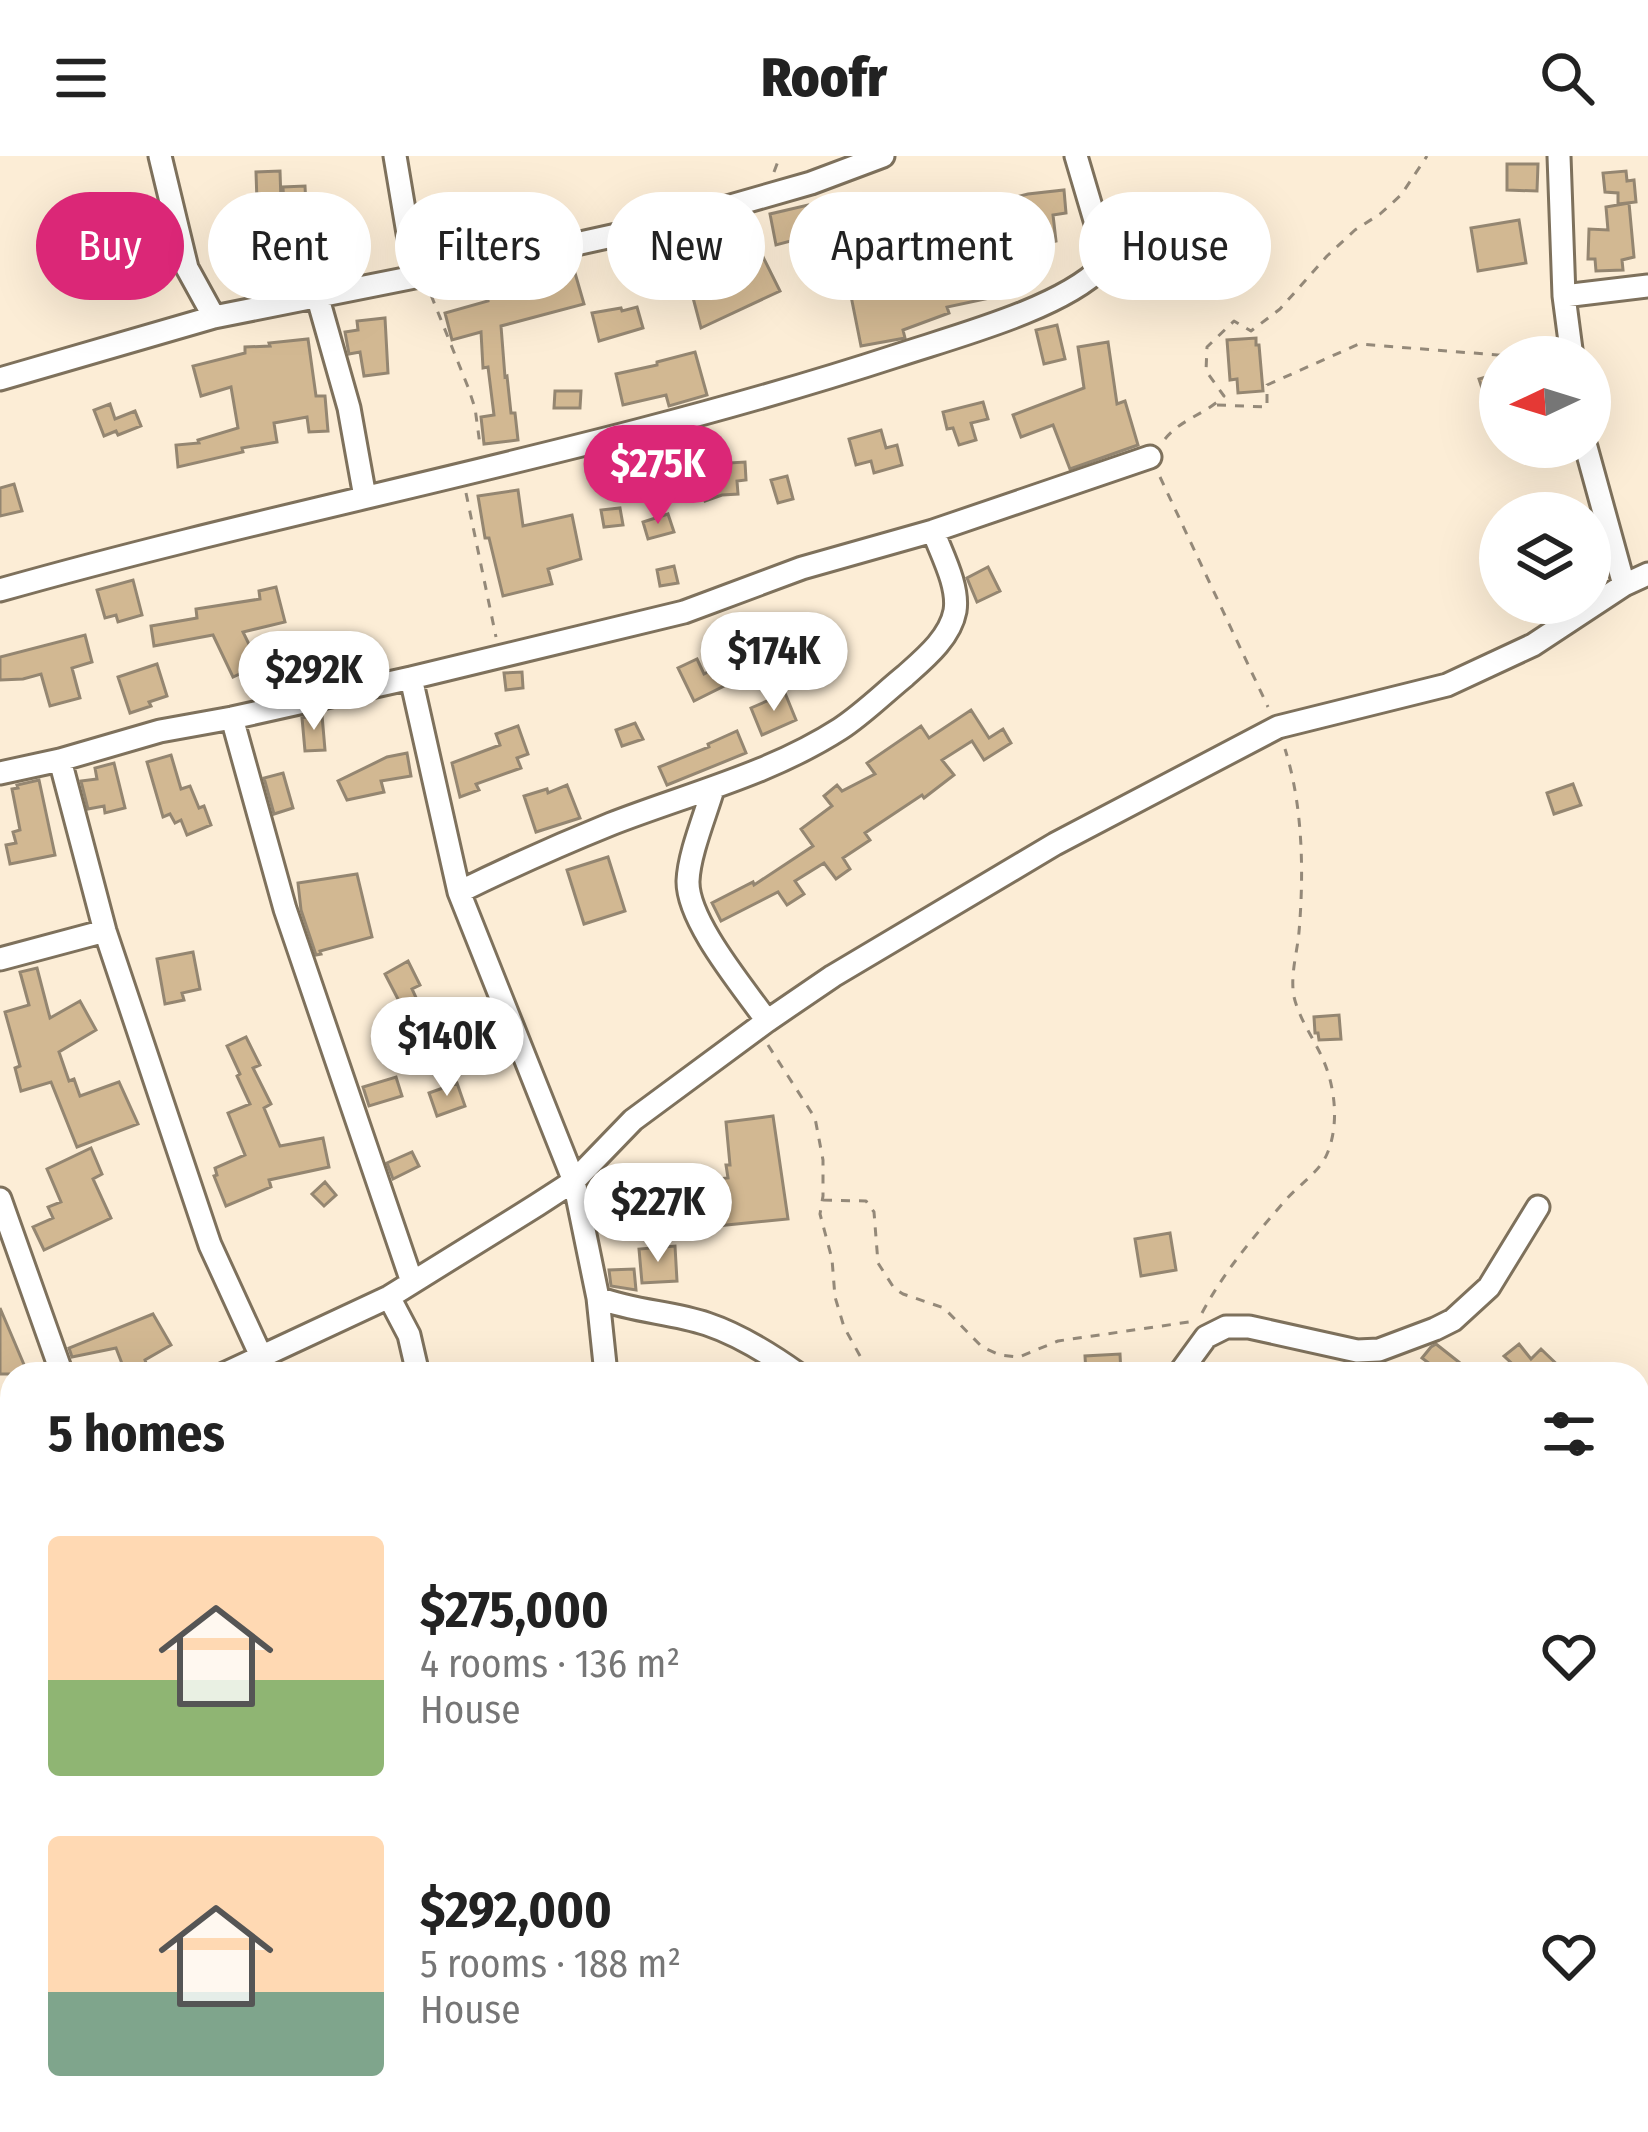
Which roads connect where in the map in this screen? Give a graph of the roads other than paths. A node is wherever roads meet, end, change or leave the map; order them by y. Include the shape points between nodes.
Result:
1 (160, 156) edge
2 (395, 156) edge
3 (883, 156) edge
4 (1076, 156) edge
5 (1559, 156) edge
6 (402, 192) edge
7 (583, 241) edge
8 (1648, 286) edge
9 (1564, 296) junction
10 (293, 300) edge
11 (317, 300) edge
12 (214, 317) junction
13 (1569, 336) edge
14 (0, 379) edge
15 (1150, 457) road end
16 (1592, 468) edge
17 (365, 497) junction
18 (933, 532) junction
19 (1648, 574) edge
20 (1624, 584) junction
21 (0, 590) edge
22 (411, 678) junction
23 (232, 718) junction
24 (60, 760) junction
25 (0, 773) edge
26 (713, 789) junction
27 (459, 892) junction
28 (105, 931) junction
29 (0, 959) edge
30 (762, 1025) junction
31 (574, 1180) junction
32 (0, 1199) edge
33 (1538, 1207) dead end
34 (412, 1282) junction
35 (389, 1297) junction
36 (598, 1298) junction
37 (261, 1356) junction
38 (58, 1362) edge
39 (249, 1362) edge
40 (417, 1362) edge
41 (605, 1362) edge
42 (779, 1362) edge
43 (1188, 1362) edge

1 - 12 street via 187,268
2 - 6 street
3 - 7 street via 671,223
4 - 17 street via 1102,244 1102,267 1088,282 1004,320 813,383
5 - 9 street
8 - 9 street
9 - 13 street
10 - 12 street
11 - 17 street
12 - 14 street
15 - 18 street
16 - 20 street
17 - 21 street
18 - 22 street via 684,612
18 - 26 street via 955,611 930,652 842,728
19 - 20 street
20 - 30 street via 1533,646 1447,686 1278,727 1055,844
22 - 23 street
22 - 27 street
23 - 24 street
23 - 34 street via 285,909
24 - 25 street
24 - 28 street
26 - 27 street
26 - 30 street via 689,898
27 - 31 street
28 - 29 street
28 - 37 street via 210,1245
30 - 31 street via 632,1120
31 - 34 street
31 - 36 street
32 - 38 street
33 - 43 street via 1489,1287 1435,1329 1357,1351 1226,1327 1206,1337
34 - 35 street
35 - 37 street
35 - 40 street
36 - 41 street
36 - 42 street via 704,1323
37 - 39 street

